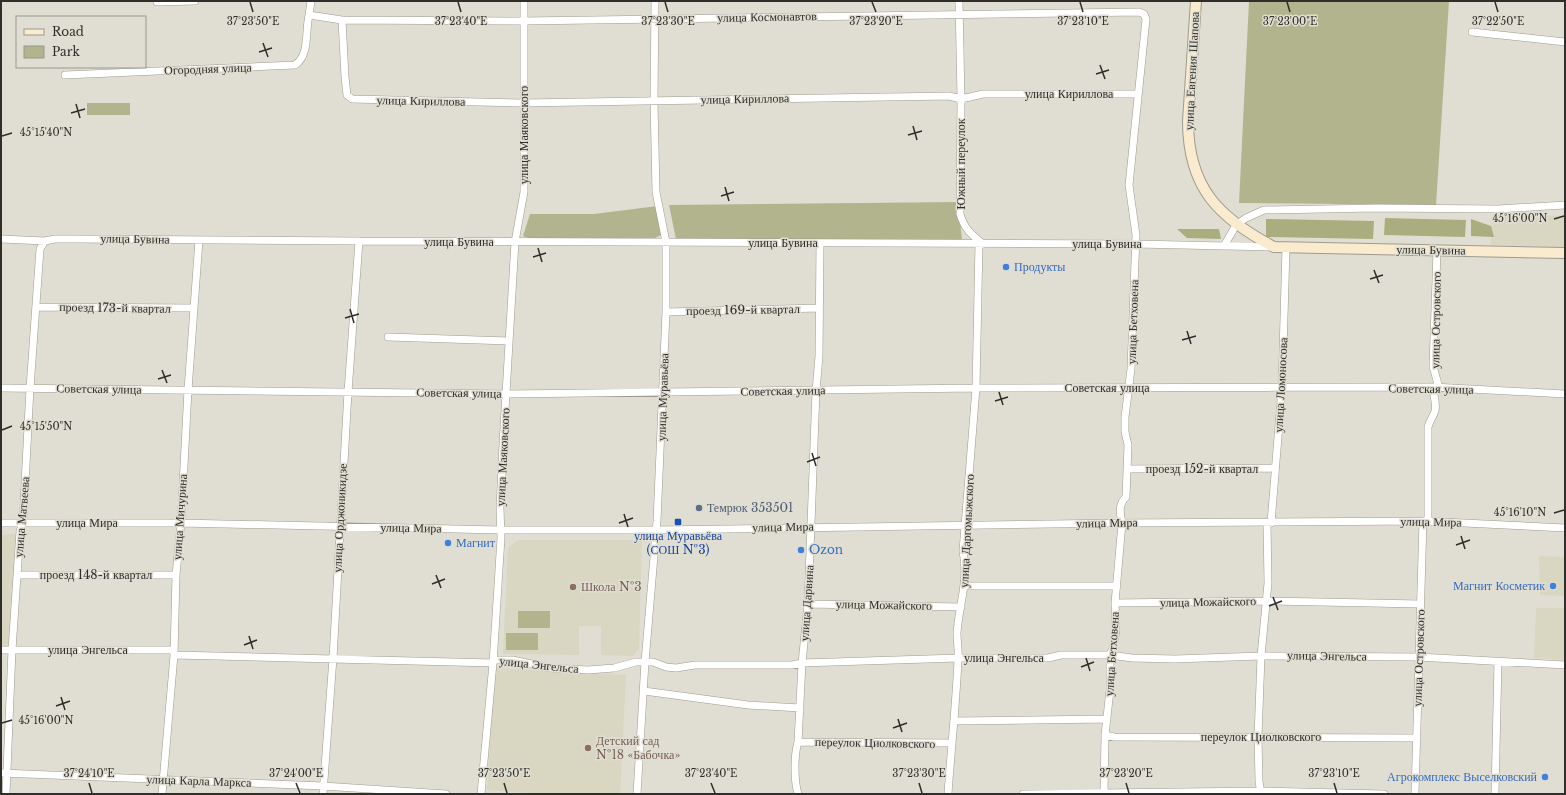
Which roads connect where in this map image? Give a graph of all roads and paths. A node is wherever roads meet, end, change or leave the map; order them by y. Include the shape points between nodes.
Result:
1 (195, 1) edge
2 (311, 1) edge
3 (524, 1) edge
4 (655, 1) edge
5 (958, 1) edge
6 (1196, 1) edge
7 (157, 2) dead end
8 (958, 14) junction
9 (1144, 14) joint
10 (309, 15) junction
11 (655, 19) junction
12 (342, 20) junction
13 (524, 21) junction
14 (1472, 32) dead end
15 (1565, 42) edge
16 (65, 75) dead end
17 (1138, 94) junction
18 (961, 98) junction
19 (654, 100) junction
20 (523, 103) junction
21 (1565, 205) edge
22 (1236, 225) junction
23 (1, 239) edge
24 (199, 240) junction
25 (45, 241) junction
26 (359, 241) junction
27 (515, 242) junction
28 (666, 242) junction
29 (820, 243) junction
30 (981, 244) junction
31 (1136, 244) junction
32 (1224, 246) junction
33 (1274, 247) junction
34 (1286, 248) junction
35 (1437, 250) junction
36 (1565, 253) edge
37 (36, 307) junction
38 (194, 308) junction
39 (819, 308) junction
40 (666, 312) junction
41 (388, 336) dead end
42 (509, 341) junction
43 (1129, 387) junction
44 (1, 388) edge
45 (30, 388) junction
46 (976, 388) junction
47 (1282, 388) junction
48 (1436, 388) junction
49 (188, 390) junction
50 (816, 391) junction
51 (348, 392) junction
52 (664, 392) junction
53 (506, 394) junction
54 (1565, 394) edge
55 (1276, 468) junction
56 (1128, 469) junction
57 (1425, 521) junction
58 (1, 523) edge
59 (23, 523) junction
60 (181, 523) junction
61 (1122, 523) junction
62 (1269, 523) junction
63 (966, 525) junction
64 (340, 526) junction
65 (811, 527) junction
66 (1565, 528) edge
67 (500, 530) junction
68 (656, 530) junction
69 (17, 575) junction
70 (176, 575) junction
71 (965, 586) junction
72 (1117, 586) junction
73 (1266, 601) junction
74 (1115, 602) junction
75 (808, 604) junction
76 (1420, 604) junction
77 (961, 606) junction
78 (1, 650) edge
79 (12, 650) junction
80 (174, 652) junction
81 (1110, 655) junction
82 (1262, 656) junction
83 (333, 658) junction
84 (958, 658) junction
85 (1418, 658) junction
86 (493, 661) junction
87 (1498, 661) junction
88 (645, 662) junction
89 (802, 663) junction
90 (1565, 665) edge
91 (644, 691) junction
92 (800, 708) junction
93 (1107, 719) junction
94 (955, 721) junction
95 (1105, 734) junction
96 (1258, 737) junction
97 (1417, 738) junction
98 (798, 742) junction
99 (952, 743) junction
100 (4, 773) edge
101 (163, 780) junction
102 (323, 786) junction
103 (1104, 793) edge
104 (1261, 793) edge
105 (6, 794) edge
106 (162, 794) edge
107 (323, 794) edge
108 (446, 794) edge
109 (481, 794) edge
110 (637, 794) edge
111 (798, 794) edge
112 (948, 794) edge
113 (1023, 794) edge
114 (1384, 794) edge
115 (1415, 794) edge
116 (1495, 794) edge

1 - 7 street
2 - 10 street, Огородняя улица
3 - 13 street, улица Маяковского
4 - 11 street, улица Муравьёва
5 - 8 street, Южный переулок
6 - 22 street, улица Евгения Шапова via 1188,121 1190,150 1207,194
8 - 9 street, улица Космонавтов
8 - 11 street, улица Космонавтов
8 - 18 street, Южный переулок
9 - 17 street, улица Бетховена via 1146,19
10 - 12 street, улица Космонавтов
10 - 16 street, Огородняя улица via 305,54 295,65
11 - 13 street, улица Космонавтов
11 - 19 street, улица Муравьёва
12 - 13 street, улица Космонавтов
12 - 20 street, улица Кириллова via 347,95 352,99
13 - 20 street, улица Маяковского
14 - 15 street
17 - 18 street, улица Кириллова via 984,94
17 - 31 street, улица Бетховена via 1129,185
18 - 19 street, улица Кириллова via 949,96
18 - 30 street, Южный переулок via 960,214 969,233
19 - 20 street, улица Кириллова
19 - 28 street, улица Муравьёва via 656,192
20 - 27 street, улица Маяковского via 524,192
21 - 22 street via 1498,209 1264,210
22 - 32 street
22 - 33 street, улица Евгения Шапова
23 - 25 street, улица Бувина
24 - 25 street, улица Бувина
24 - 26 street, улица Бувина
24 - 38 street, улица Мичурина
25 - 37 street, улица Матвеева via 40,249
26 - 27 street, улица Бувина
26 - 51 street, улица Орджоникидзе
27 - 28 street, улица Бувина
27 - 42 street, улица Маяковского
28 - 29 street, улица Бувина
28 - 40 street, улица Муравьёва
29 - 30 street, улица Бувина
29 - 39 street, улица Дарвина
30 - 31 street, улица Бувина
30 - 46 street, улица Даргомыжского
31 - 32 street, улица Бувина
31 - 43 street, улица Бетховена
32 - 33 street, улица Бувина
33 - 34 street, улица Бувина
34 - 35 street, улица Бувина
34 - 47 street, улица Ломоносова
35 - 36 street, улица Бувина
35 - 48 street, улица Островского via 1433,366
37 - 38 street, проезд 173-й квартал
37 - 45 street, улица Матвеева
38 - 49 street, улица Мичурина
39 - 40 street, проезд 169-й квартал
39 - 50 street, улица Дарвина
40 - 52 street, улица Муравьёва
41 - 42 street
42 - 53 street, улица Маяковского
43 - 46 street, Советская улица
43 - 47 street, Советская улица
43 - 56 street, улица Бетховена via 1125,417
44 - 45 street, Советская улица
45 - 49 street, Советская улица
45 - 59 street, улица Матвеева
46 - 50 street, Советская улица
46 - 63 street, улица Даргомыжского
47 - 48 street, Советская улица
47 - 55 street, улица Ломоносова
48 - 54 street, Советская улица
48 - 57 street, улица Островского via 1436,406 1428,427
49 - 51 street, Советская улица
49 - 60 street, улица Мичурина
50 - 52 street, Советская улица
50 - 65 street, улица Дарвина
51 - 53 street, Советская улица
51 - 64 street, улица Орджоникидзе
52 - 53 street, Советская улица
52 - 68 street, улица Муравьёва
53 - 67 street, улица Маяковского
55 - 56 street, проезд 152-й квартал
55 - 62 street, улица Ломоносова
56 - 61 street, улица Бетховена via 1126,497 1121,502
57 - 62 street, улица Мира
57 - 66 street, улица Мира
57 - 76 street, улица Островского
58 - 59 street, улица Мира
59 - 60 street, улица Мира
59 - 69 street, улица Матвеева via 20,531
60 - 64 street, улица Мира
60 - 70 street, улица Мичурина
61 - 62 street, улица Мира
61 - 63 street, улица Мира
61 - 72 street, улица Бетховена
62 - 73 street, улица Ломоносова
63 - 65 street, улица Мира
63 - 71 street, улица Даргомыжского via 963,551 966,565
64 - 67 street, улица Мира
64 - 83 street, улица Орджоникидзе
65 - 68 street, улица Мира
65 - 75 street, улица Дарвина
67 - 68 street, улица Мира
67 - 86 street, улица Маяковского
68 - 88 street, улица Муравьёва
69 - 70 street, проезд 148-й квартал
69 - 79 street, улица Матвеева
70 - 80 street, улица Мичурина
71 - 72 street
71 - 77 street, улица Даргомыжского
72 - 74 street, улица Бетховена
73 - 74 street, улица Можайского
73 - 76 street, улица Можайского
73 - 82 street, улица Ломоносова
74 - 81 street, улица Бетховена via 1116,631
75 - 77 street, улица Можайского
75 - 89 street, улица Дарвина
76 - 85 street, улица Островского
77 - 84 street, улица Даргомыжского via 957,632
78 - 79 street, улица Энгельса
79 - 80 street, улица Энгельса
79 - 100 street, улица Матвеева
80 - 83 street, улица Энгельса
80 - 101 street, улица Мичурина
81 - 82 street, улица Энгельса via 1176,659
81 - 84 street, улица Энгельса
81 - 93 street, улица Бетховена
82 - 85 street, улица Энгельса
82 - 96 street, улица Ломоносова
83 - 86 street, улица Энгельса
83 - 102 street, улица Орджоникидзе
84 - 89 street, улица Энгельса
84 - 94 street, улица Даргомыжского
85 - 87 street, улица Энгельса
85 - 97 street, улица Островского
86 - 88 street, улица Энгельса via 513,660 550,668 588,670
86 - 109 street, улица Маяковского
87 - 90 street, улица Энгельса
87 - 116 street
88 - 89 street, улица Энгельса via 676,668 695,665
88 - 91 street, улица Муравьёва
89 - 92 street, улица Дарвина
91 - 92 street via 748,705
91 - 110 street, улица Муравьёва
92 - 98 street, улица Дарвина
93 - 94 street
93 - 95 street, улица Бетховена
94 - 99 street, улица Даргомыжского
95 - 96 street, переулок Циолковского via 1114,737
95 - 103 street, улица Бетховена
96 - 97 street, переулок Циолковского
96 - 104 street, улица Ломоносова
97 - 115 street, улица Островского
98 - 99 street, переулок Циолковского
98 - 111 street, улица Дарвина
99 - 112 street, улица Даргомыжского
100 - 101 street, улица Карла Маркса
100 - 105 street, улица Матвеева
101 - 102 street, улица Карла Маркса
101 - 106 street, улица Мичурина
102 - 107 street, улица Орджоникидзе
102 - 108 street, улица Карла Маркса
103 - 104 street
103 - 113 street
104 - 114 street

